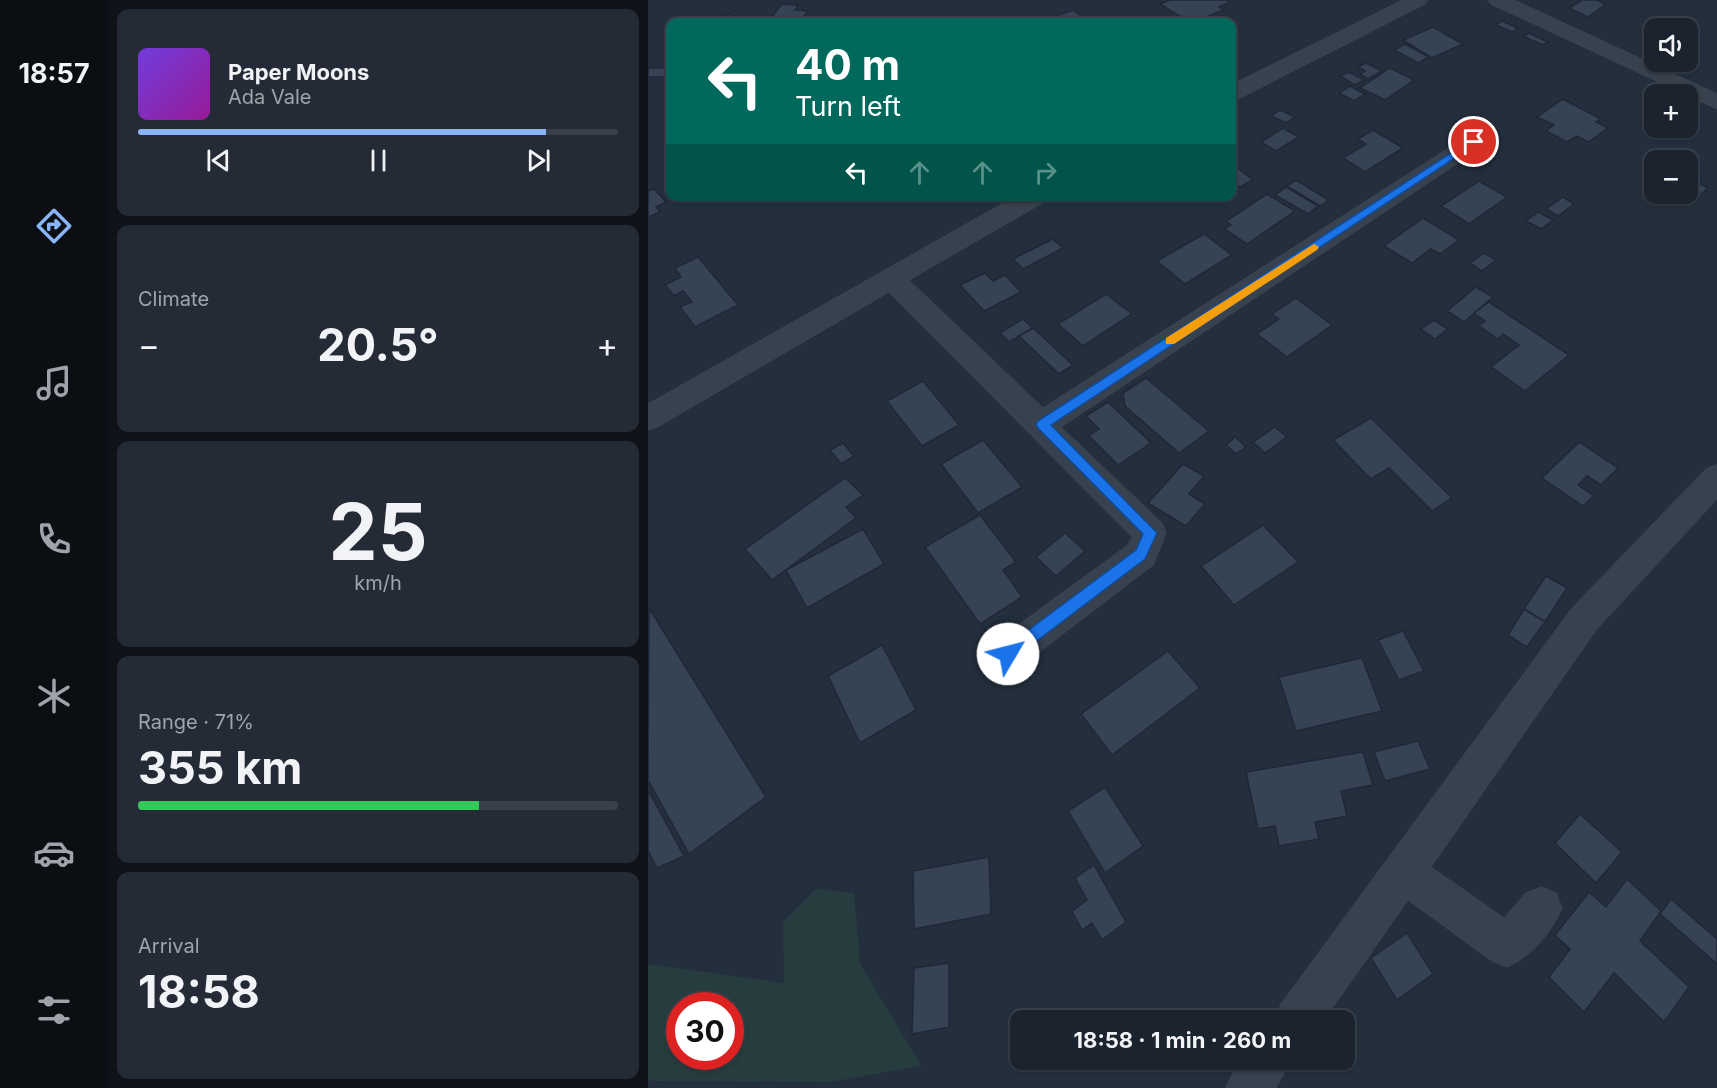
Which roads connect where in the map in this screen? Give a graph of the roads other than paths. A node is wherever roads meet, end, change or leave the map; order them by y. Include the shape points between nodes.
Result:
1 (1419, 0) edge
2 (1498, 0) edge
3 (1236, 91) edge
4 (1717, 102) edge
5 (1474, 142) dead end
6 (1026, 201) edge
7 (891, 278) junction
8 (648, 418) edge
9 (1042, 424) junction
10 (1717, 478) edge
11 (1008, 654) dead end
12 (1403, 872) junction
13 (1540, 908) dead end
14 (1304, 1010) edge
15 (1261, 1070) edge
16 (1249, 1088) edge

1 - 3 street
2 - 4 street
5 - 9 street
6 - 7 street
7 - 8 street
7 - 9 street
9 - 11 street via 1150,533 1141,555
10 - 12 street via 1584,619
12 - 13 street via 1507,946
12 - 14 street
15 - 16 street

